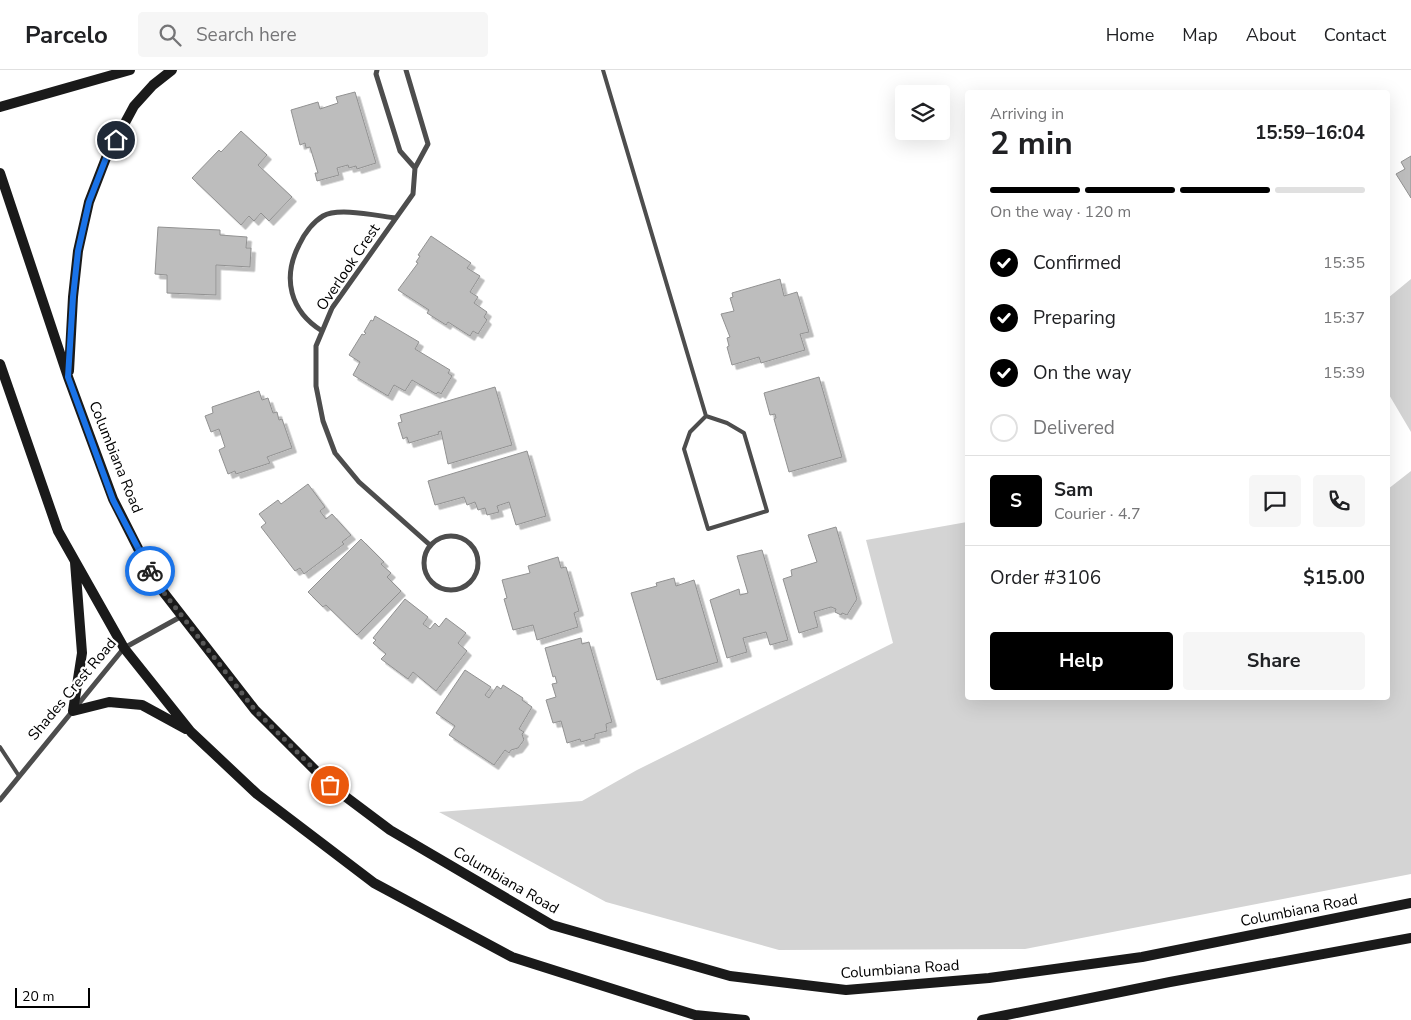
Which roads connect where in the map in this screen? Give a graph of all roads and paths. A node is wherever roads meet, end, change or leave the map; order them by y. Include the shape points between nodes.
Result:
1 (130, 70) edge
2 (172, 70) edge
3 (377, 70) edge
4 (406, 70) edge
5 (602, 70) edge
6 (0, 107) edge
7 (415, 168) junction
8 (0, 173) edge
9 (396, 218) junction
10 (322, 331) junction
11 (0, 364) edge
12 (68, 377) junction
13 (706, 416) junction
14 (430, 545) junction
15 (74, 559) junction
16 (183, 616) junction
17 (124, 648) junction
18 (72, 711) junction
19 (191, 732) junction
20 (0, 747) edge
21 (19, 776) junction
22 (0, 800) edge
23 (1411, 903) edge
24 (1411, 938) edge
25 (745, 1020) edge
26 (982, 1020) edge

1 - 6 main road
2 - 12 main road via 134,106 106,158 89,202 78,251
3 - 7 street via 400,151
4 - 7 street, Overlook Crest via 428,144
5 - 13 lane
7 - 9 street, Overlook Crest via 412,194
8 - 12 main road, Columbiana Road
9 - 10 street, Overlook Crest via 332,308
9 - 10 street, Overlook Crest via 348,212 324,215 304,234 292,258 289,284 296,304 310,324
10 - 14 street, Overlook Crest via 316,346 316,386 323,421 335,453 359,482
11 - 15 main road via 58,530
12 - 16 main road, Columbiana Road via 113,500 154,580
13 - 13 lane via 690,432 684,449 708,529 767,511 744,433
14 - 14 street via 424,563 431,581 448,590 469,584 478,565 472,544 462,537 450,535
15 - 17 main road
15 - 18 main road via 82,653
16 - 17 street, Shades Crest Road
16 - 23 main road, Columbiana Road via 255,710 330,785 390,830 552,925 730,976 846,990 989,978 1142,957
17 - 18 street, Shades Crest Road
17 - 19 main road
18 - 19 main road via 109,702 142,705
18 - 21 street, Shades Crest Road
19 - 25 main road via 257,794 374,883 512,957 695,1016
20 - 21 lane
21 - 22 street, Shades Crest Road
24 - 26 main road

